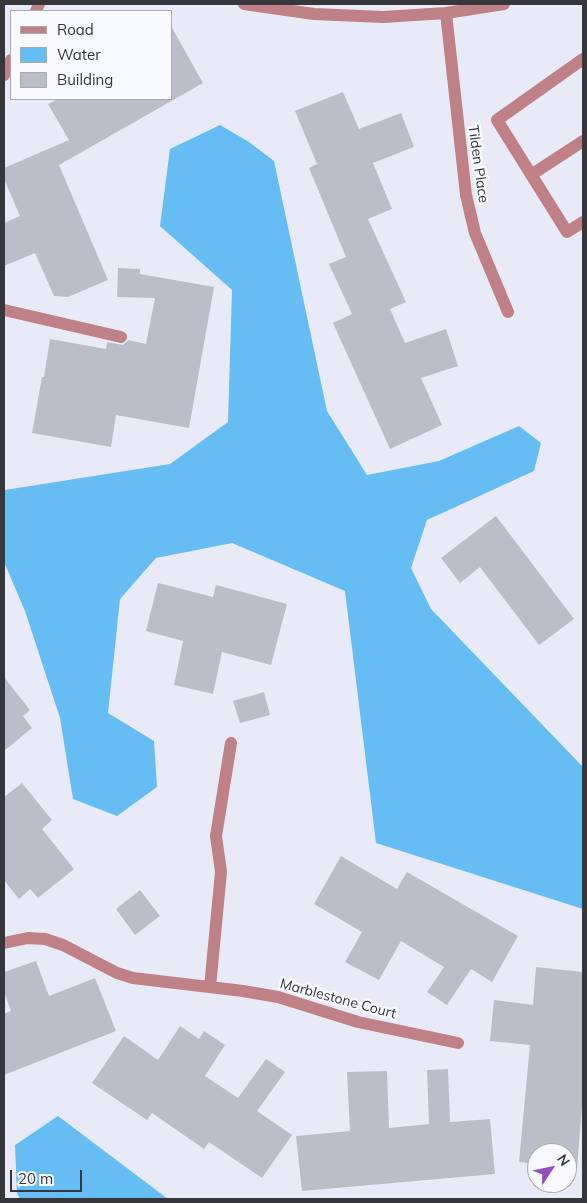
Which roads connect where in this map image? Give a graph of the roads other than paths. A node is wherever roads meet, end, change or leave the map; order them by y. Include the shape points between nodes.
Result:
1 (244, 4) edge
2 (504, 4) edge
3 (446, 13) junction
4 (583, 59) edge
5 (10, 62) edge
6 (4, 75) edge
7 (583, 141) edge
8 (531, 175) junction
9 (583, 222) edge
10 (4, 310) edge
11 (508, 312) dead end
12 (121, 337) dead end
13 (231, 743) dead end
14 (4, 943) edge
15 (210, 987) junction
16 (458, 1043) dead end

1 - 3 street via 314,14 383,16
2 - 3 street
3 - 11 street, Tilden Place via 466,195 475,233
4 - 8 street via 497,120
5 - 6 street
7 - 8 street
8 - 9 street via 567,232
10 - 12 street
13 - 15 street via 216,836 221,872
14 - 15 street, Marblestone Court via 28,938 46,939 133,978
15 - 16 street, Marblestone Court via 278,997 358,1022

